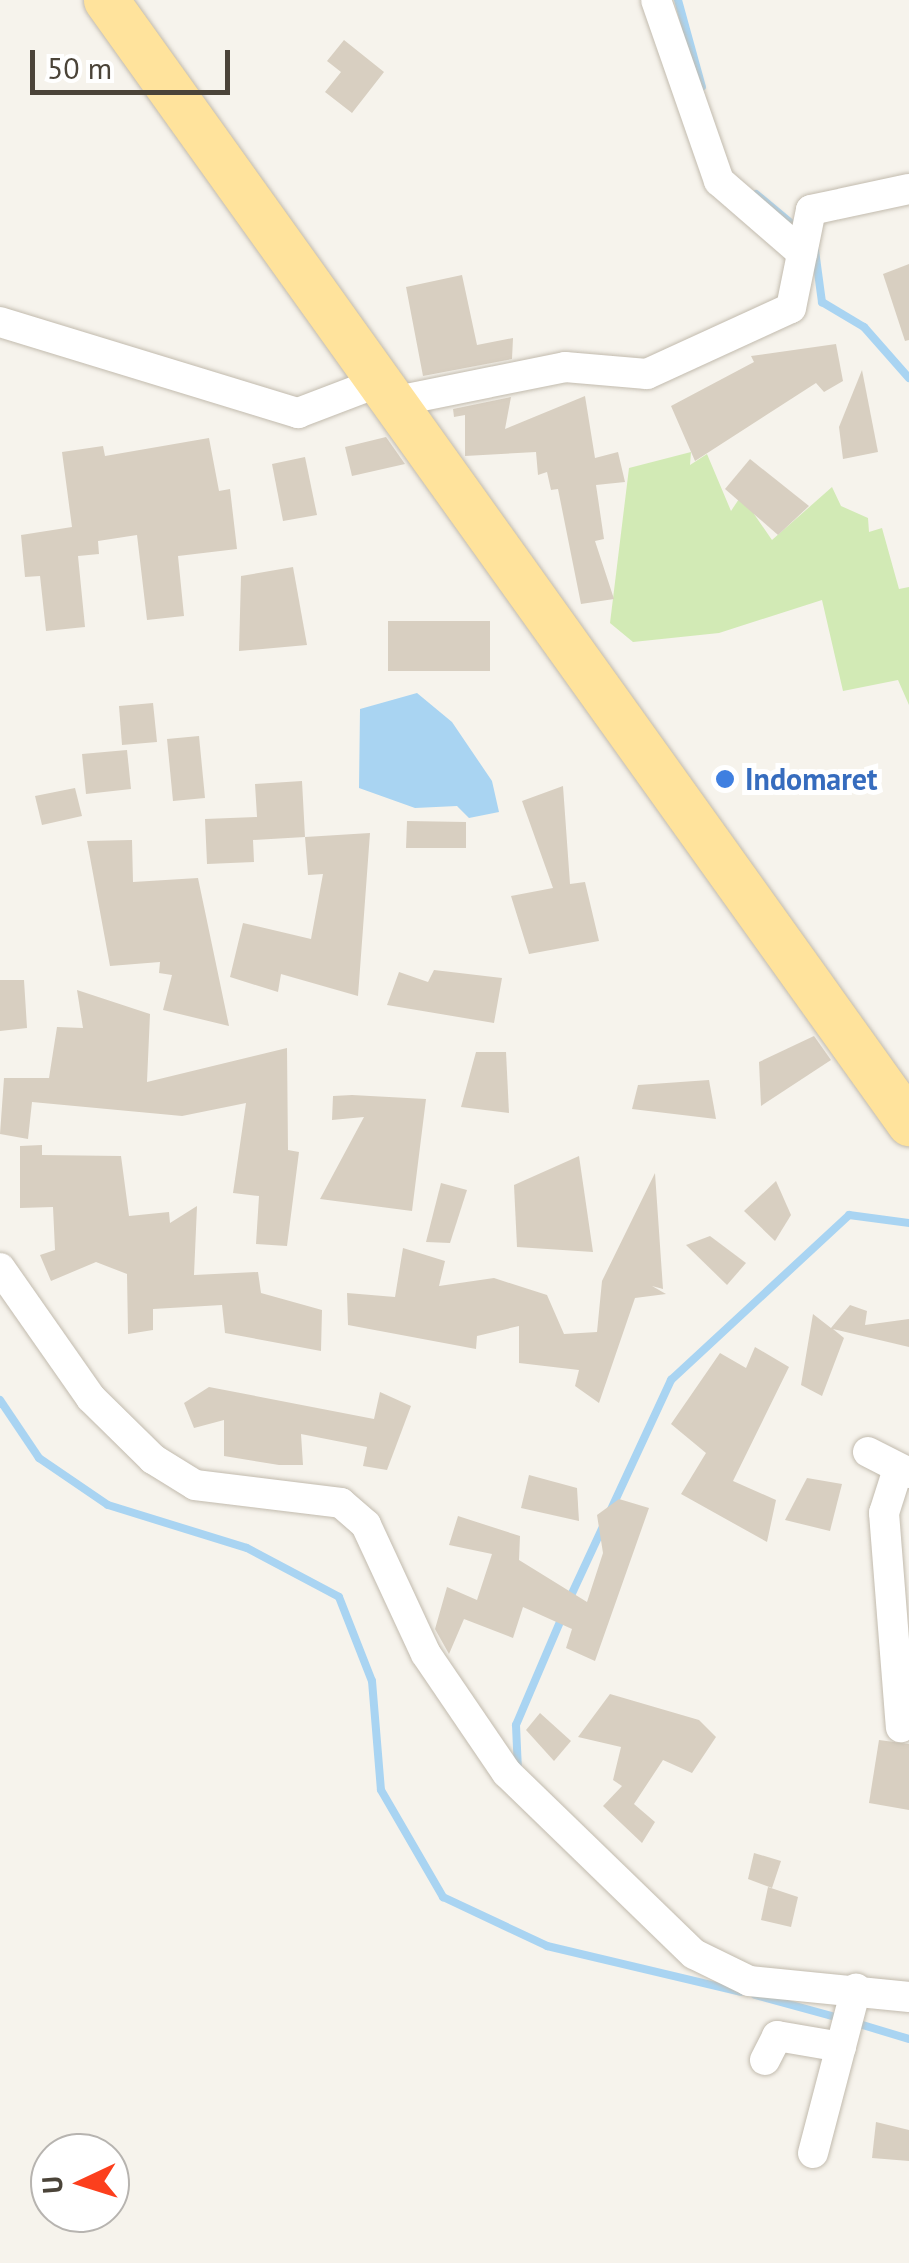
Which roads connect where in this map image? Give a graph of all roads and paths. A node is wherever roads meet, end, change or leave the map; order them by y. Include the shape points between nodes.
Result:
1 (656, 0) edge
2 (116, 4) edge
3 (909, 189) edge
4 (804, 238) junction
5 (0, 322) edge
6 (386, 392) junction
7 (909, 1123) edge
8 (0, 1268) edge
9 (868, 1452) dead end
10 (903, 1471) edge
11 (901, 1727) dead end
12 (909, 1997) edge
13 (855, 1998) junction
14 (842, 2044) junction
15 (766, 2060) dead end
16 (813, 2153) dead end

1 - 4 street via 714,172
2 - 6 main road
3 - 4 street
4 - 6 street via 792,308 647,374 564,367
5 - 6 street via 298,413
6 - 7 main road
8 - 13 street via 91,1398 153,1459 195,1484 341,1502 366,1525 426,1654 507,1773 694,1954 750,1981
9 - 10 street
10 - 11 street via 884,1513
12 - 13 street
13 - 14 street
14 - 15 street via 778,2036
14 - 16 street

